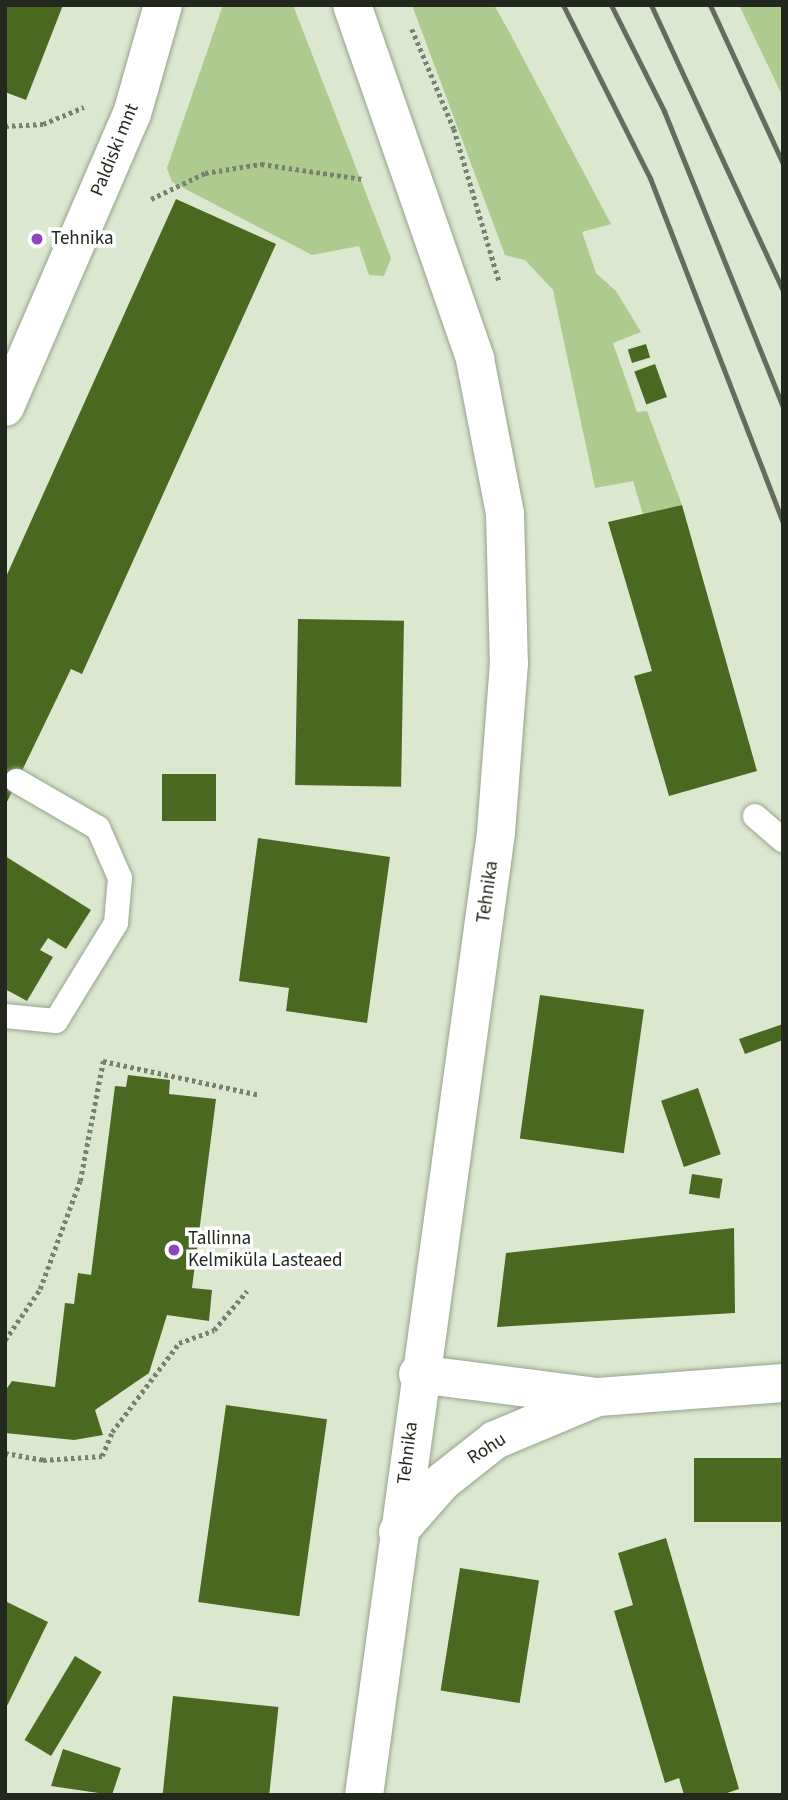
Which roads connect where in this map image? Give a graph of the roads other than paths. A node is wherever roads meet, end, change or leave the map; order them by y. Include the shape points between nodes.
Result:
1 (163, 5) edge
2 (353, 7) edge
3 (5, 407) edge
4 (17, 781) dead end
5 (755, 816) dead end
6 (783, 840) edge
7 (5, 1016) edge
8 (418, 1374) junction
9 (783, 1383) edge
10 (598, 1397) junction
11 (398, 1532) junction
12 (364, 1795) edge

1 - 3 street, Paldiski mnt via 132,114
2 - 8 street, Tehnika via 475,359 505,514 509,663 496,833
4 - 7 lane via 98,828 120,878 116,923 55,1021
5 - 6 lane
8 - 10 street, Rohu
8 - 11 street, Tehnika
9 - 10 street, Rohu
10 - 11 street, Rohu via 495,1440 443,1481
11 - 12 street, Tehnika

